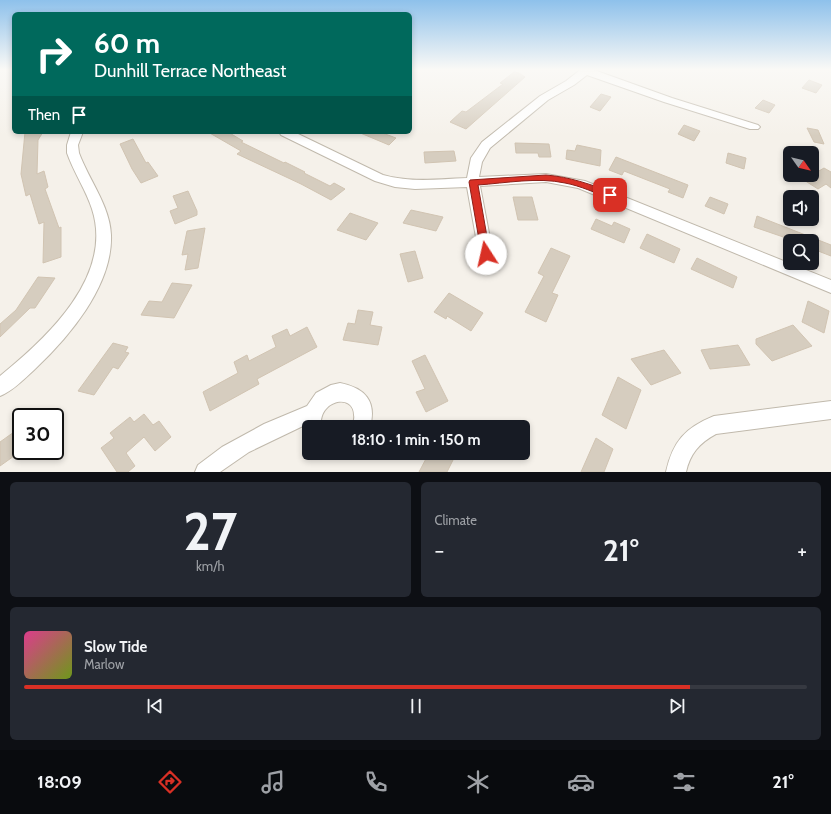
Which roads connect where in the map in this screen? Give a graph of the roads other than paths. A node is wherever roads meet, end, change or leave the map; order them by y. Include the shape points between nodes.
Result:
1 (554, 92) edge
2 (650, 92) edge
3 (754, 128) dead end
4 (76, 134) edge
5 (289, 134) edge
6 (473, 182) junction
7 (486, 254) dead end
8 (831, 287) edge
9 (0, 387) edge
10 (831, 410) edge
11 (312, 420) edge
12 (363, 420) edge
13 (302, 421) edge
14 (205, 472) edge
15 (676, 472) edge

1 - 6 street via 486,145 475,162
2 - 3 street
4 - 9 street via 72,152 101,217 104,237 97,273 72,316 47,346 17,375
5 - 6 street via 379,178 395,183 429,185
6 - 7 street
6 - 8 street via 546,178 581,184
10 - 15 street via 714,425 698,432 686,445 678,460
11 - 12 street via 317,405 323,398 332,393 346,392 359,400 363,407
13 - 14 street via 289,422 234,451

